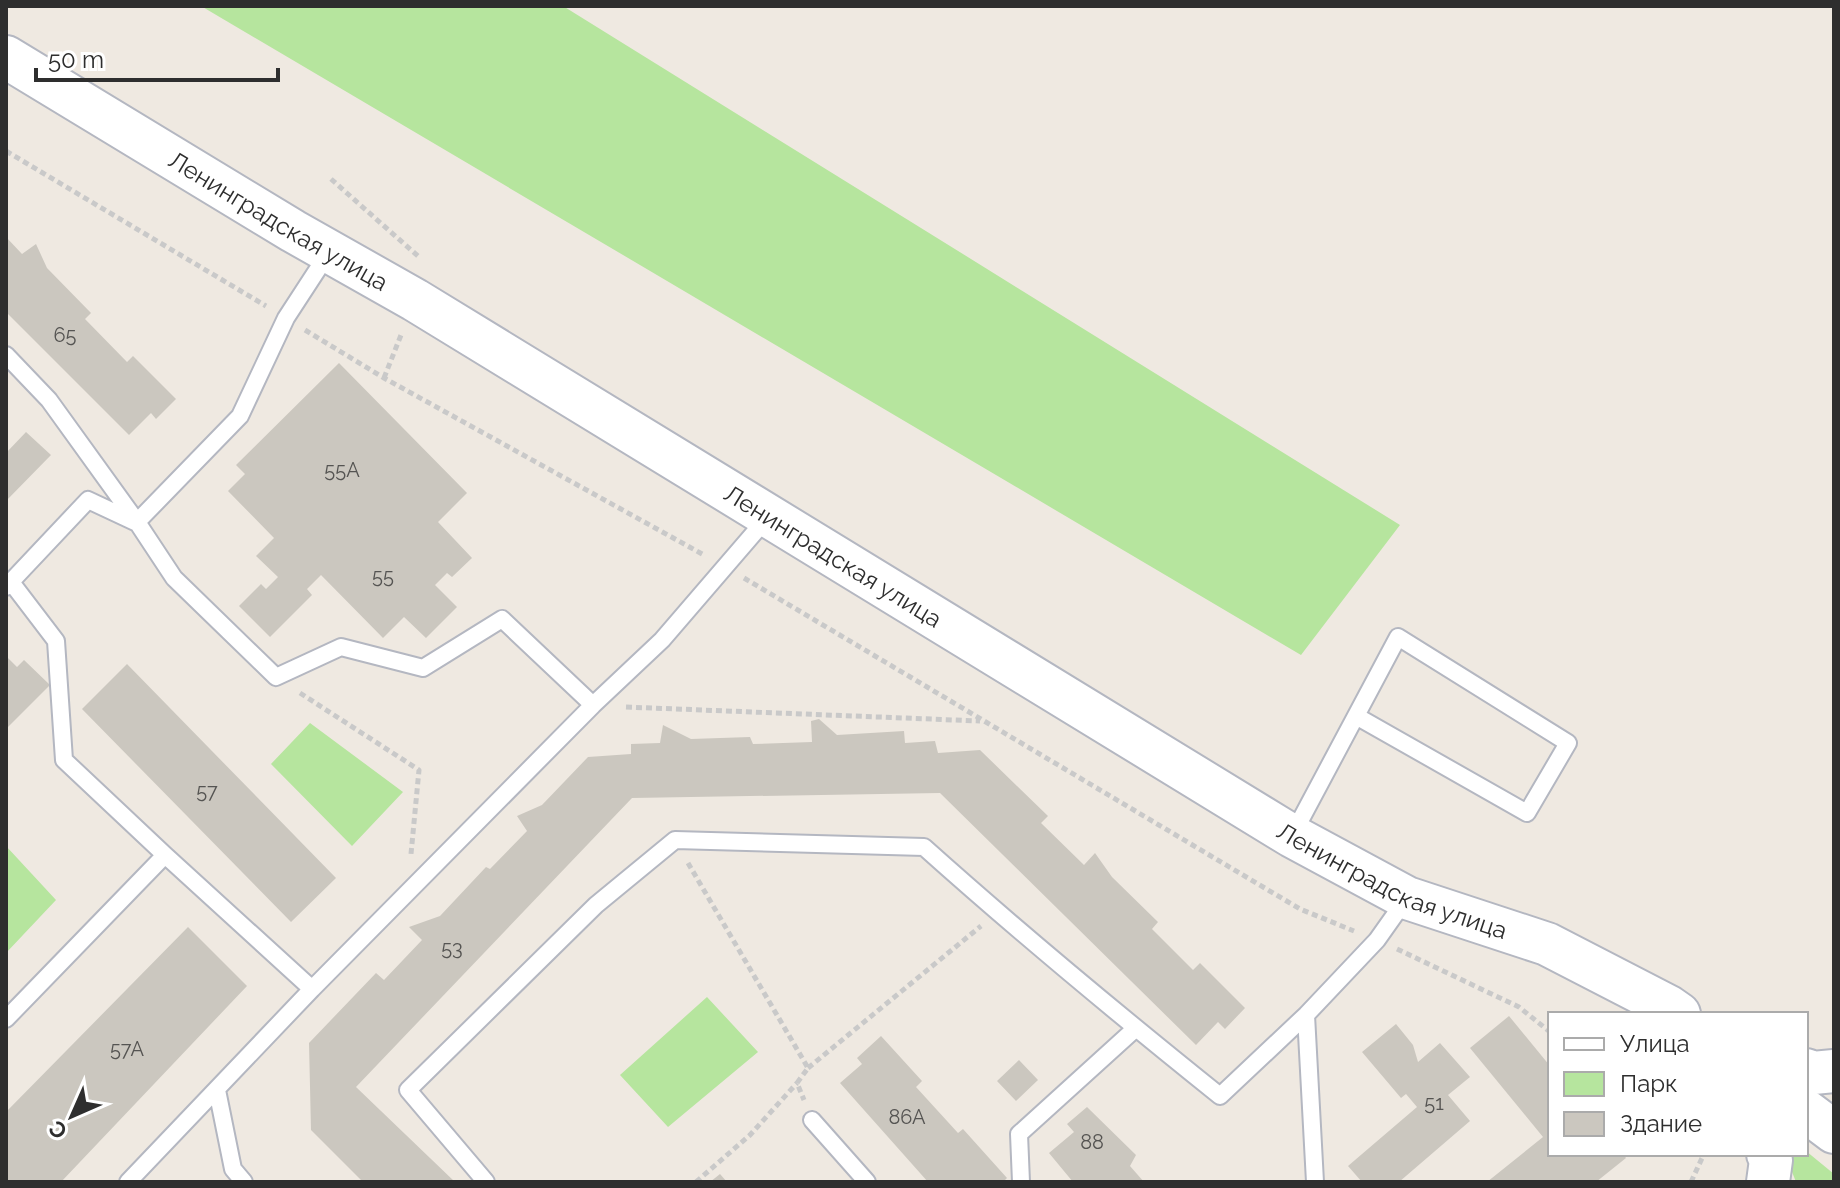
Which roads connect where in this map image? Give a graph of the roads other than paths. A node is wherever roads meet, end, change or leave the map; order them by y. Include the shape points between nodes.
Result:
1 (6, 57) edge
2 (329, 252) junction
3 (6, 355) edge
4 (768, 516) junction
5 (137, 522) junction
6 (8, 585) edge
7 (593, 705) junction
8 (1356, 716) junction
9 (1292, 836) junction
10 (165, 855) junction
11 (1407, 898) junction
12 (312, 989) junction
13 (1677, 1012) edge
14 (1306, 1015) junction
15 (6, 1019) edge
16 (1136, 1028) junction
17 (1808, 1071) edge
18 (1834, 1071) edge
19 (217, 1090) junction
20 (1808, 1112) edge
21 (812, 1120) road end
22 (1834, 1132) edge
23 (1769, 1156) edge
24 (128, 1182) edge
25 (244, 1182) edge
26 (486, 1182) edge
27 (867, 1182) edge
28 (1021, 1182) edge
29 (1315, 1182) edge
30 (1768, 1182) edge

1 - 2 street, Ленинградская улица
2 - 4 street, Ленинградская улица
2 - 5 lane via 286,318 240,416
3 - 5 lane via 49,400
4 - 7 lane via 662,640
4 - 9 street, Ленинградская улица
5 - 6 lane via 88,500
5 - 7 lane via 174,578 276,677 341,647 423,668 502,619
6 - 10 lane via 56,641 64,760
7 - 12 lane
8 - 8 lane via 1398,637 1568,743 1527,813
8 - 9 lane
9 - 11 street, Ленинградская улица
10 - 12 lane
10 - 15 lane
11 - 13 street, Ленинградская улица via 1547,944
11 - 14 lane via 1377,940
12 - 19 lane
14 - 16 lane via 1220,1096
14 - 29 lane
16 - 26 lane via 924,847 675,840 596,905 408,1090
16 - 28 lane via 1019,1134
17 - 18 street
19 - 24 lane
19 - 25 lane via 233,1169
20 - 22 street
21 - 27 lane
23 - 30 street

